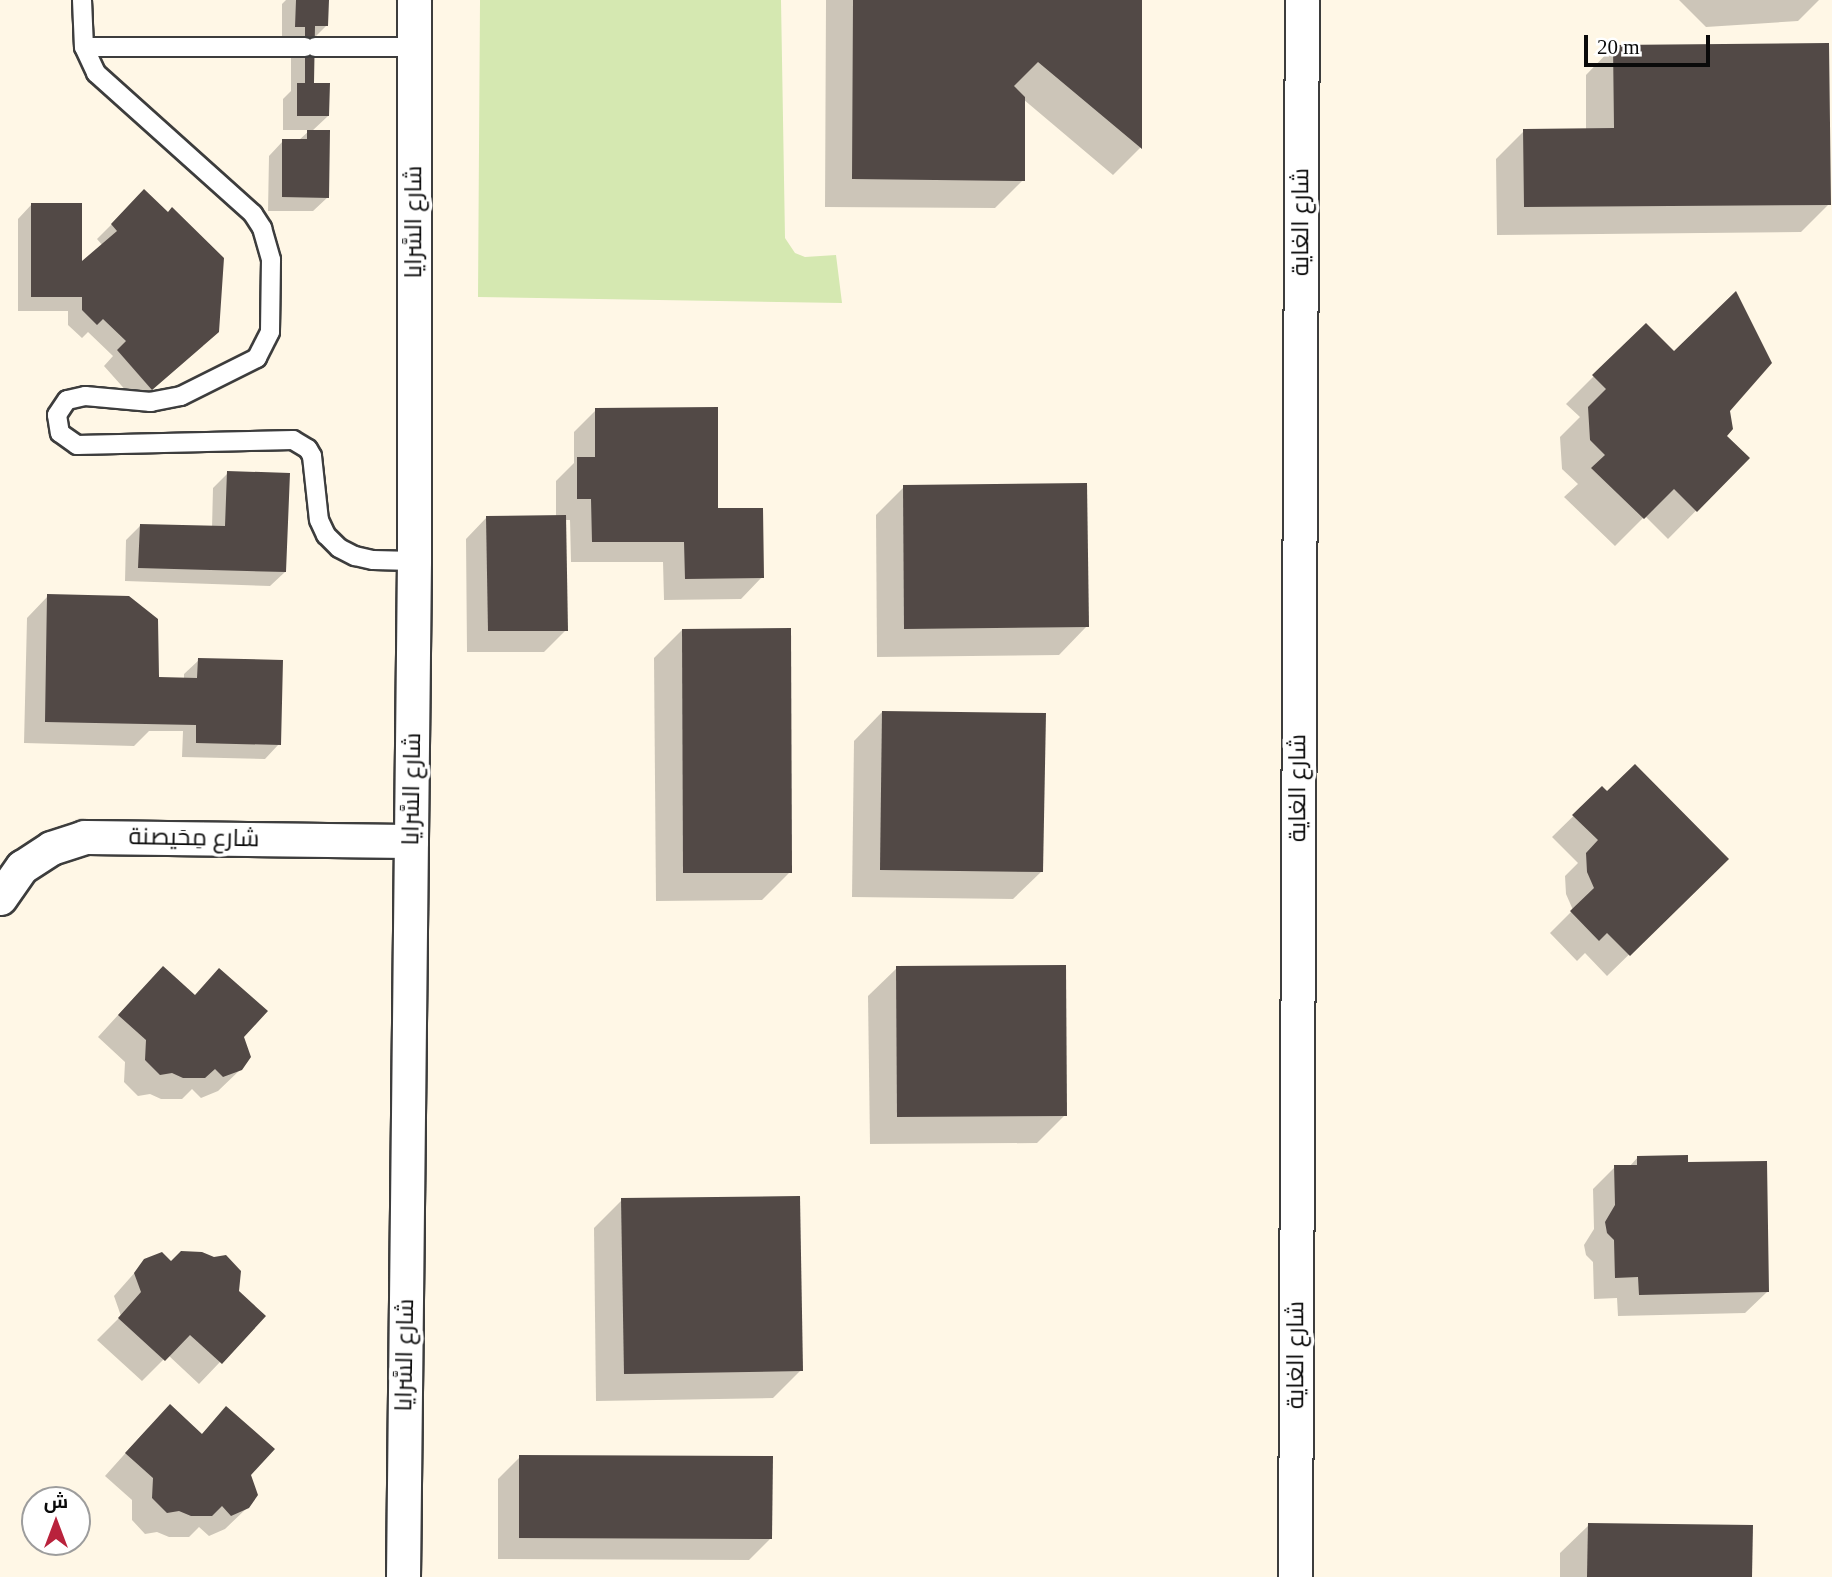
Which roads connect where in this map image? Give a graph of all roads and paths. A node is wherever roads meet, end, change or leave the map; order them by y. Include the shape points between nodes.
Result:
1 (82, 0) edge
2 (414, 0) edge
3 (1302, 0) edge
4 (84, 47) junction
5 (414, 47) junction
6 (414, 561) junction
7 (411, 841) junction
8 (0, 895) edge
9 (403, 1577) edge
10 (1295, 1577) edge

1 - 4 lane
2 - 5 street, شارع السَّرايا
3 - 10 street, شارع الغاية
4 - 5 lane
4 - 6 lane via 96,73 253,214 269,244 270,332 257,358 181,396 151,402 85,396 67,400 57,415 60,433 77,445 293,440 312,456 319,520 339,548 373,560
5 - 6 street, شارع السَّرايا
6 - 7 street, شارع السَّرايا
7 - 8 street, شارع مِحَيصنة via 83,837 51,848 22,867
7 - 9 street, شارع السَّرايا

